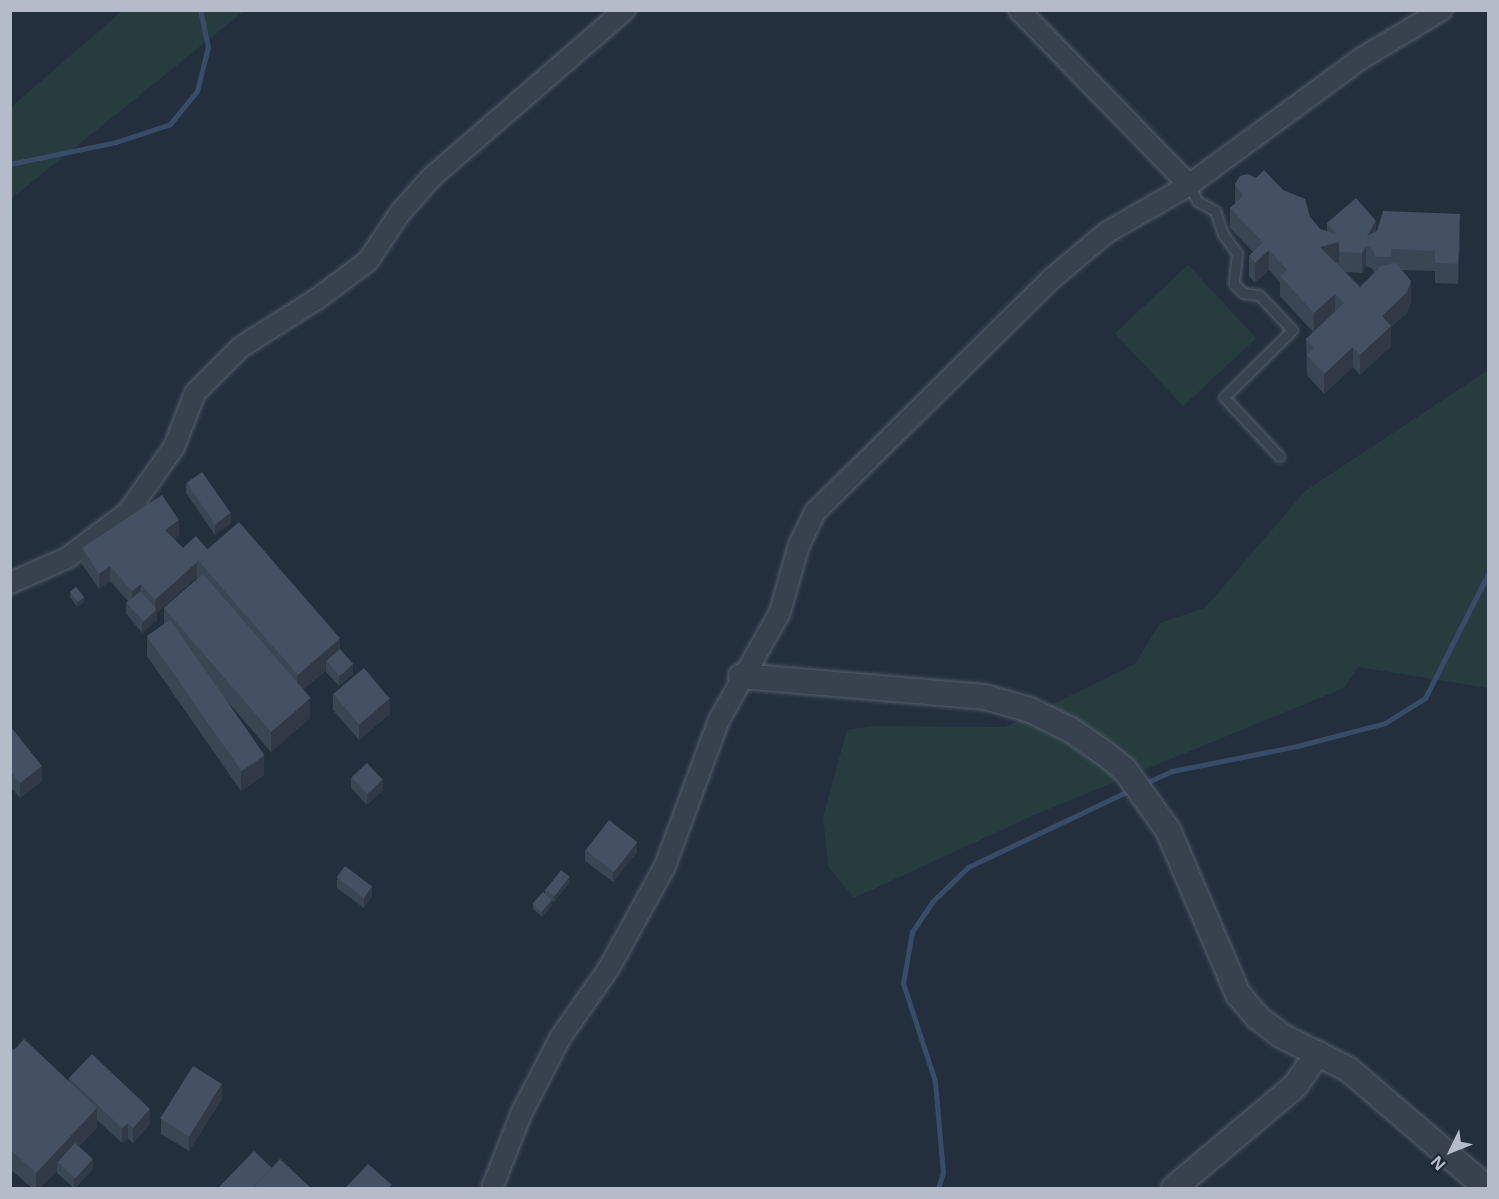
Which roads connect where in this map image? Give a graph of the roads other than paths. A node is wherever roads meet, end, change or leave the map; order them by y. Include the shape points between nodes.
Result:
1 (625, 10) edge
2 (1019, 10) edge
3 (1442, 10) edge
4 (1189, 185) junction
5 (1279, 456) dead end
6 (10, 582) edge
7 (741, 676) junction
8 (1318, 1053) junction
9 (492, 1188) edge
10 (1174, 1188) edge
11 (1487, 1188) edge

1 - 6 street via 432,177 400,213 368,261 317,299 240,347 195,393 174,447 128,512 66,558
2 - 4 street
3 - 4 street via 1362,58
4 - 5 lane via 1197,201 1215,211 1223,234 1237,253 1234,284 1243,293 1259,295 1292,330 1224,397
4 - 7 street via 1106,233 1050,280 815,513 799,545 780,612
7 - 8 street via 985,697 1030,710 1071,730 1125,770 1168,830 1238,994 1276,1032
7 - 9 street via 719,720 665,866 609,968 560,1038 522,1112
8 - 10 street via 1294,1086
8 - 11 street via 1372,1088

